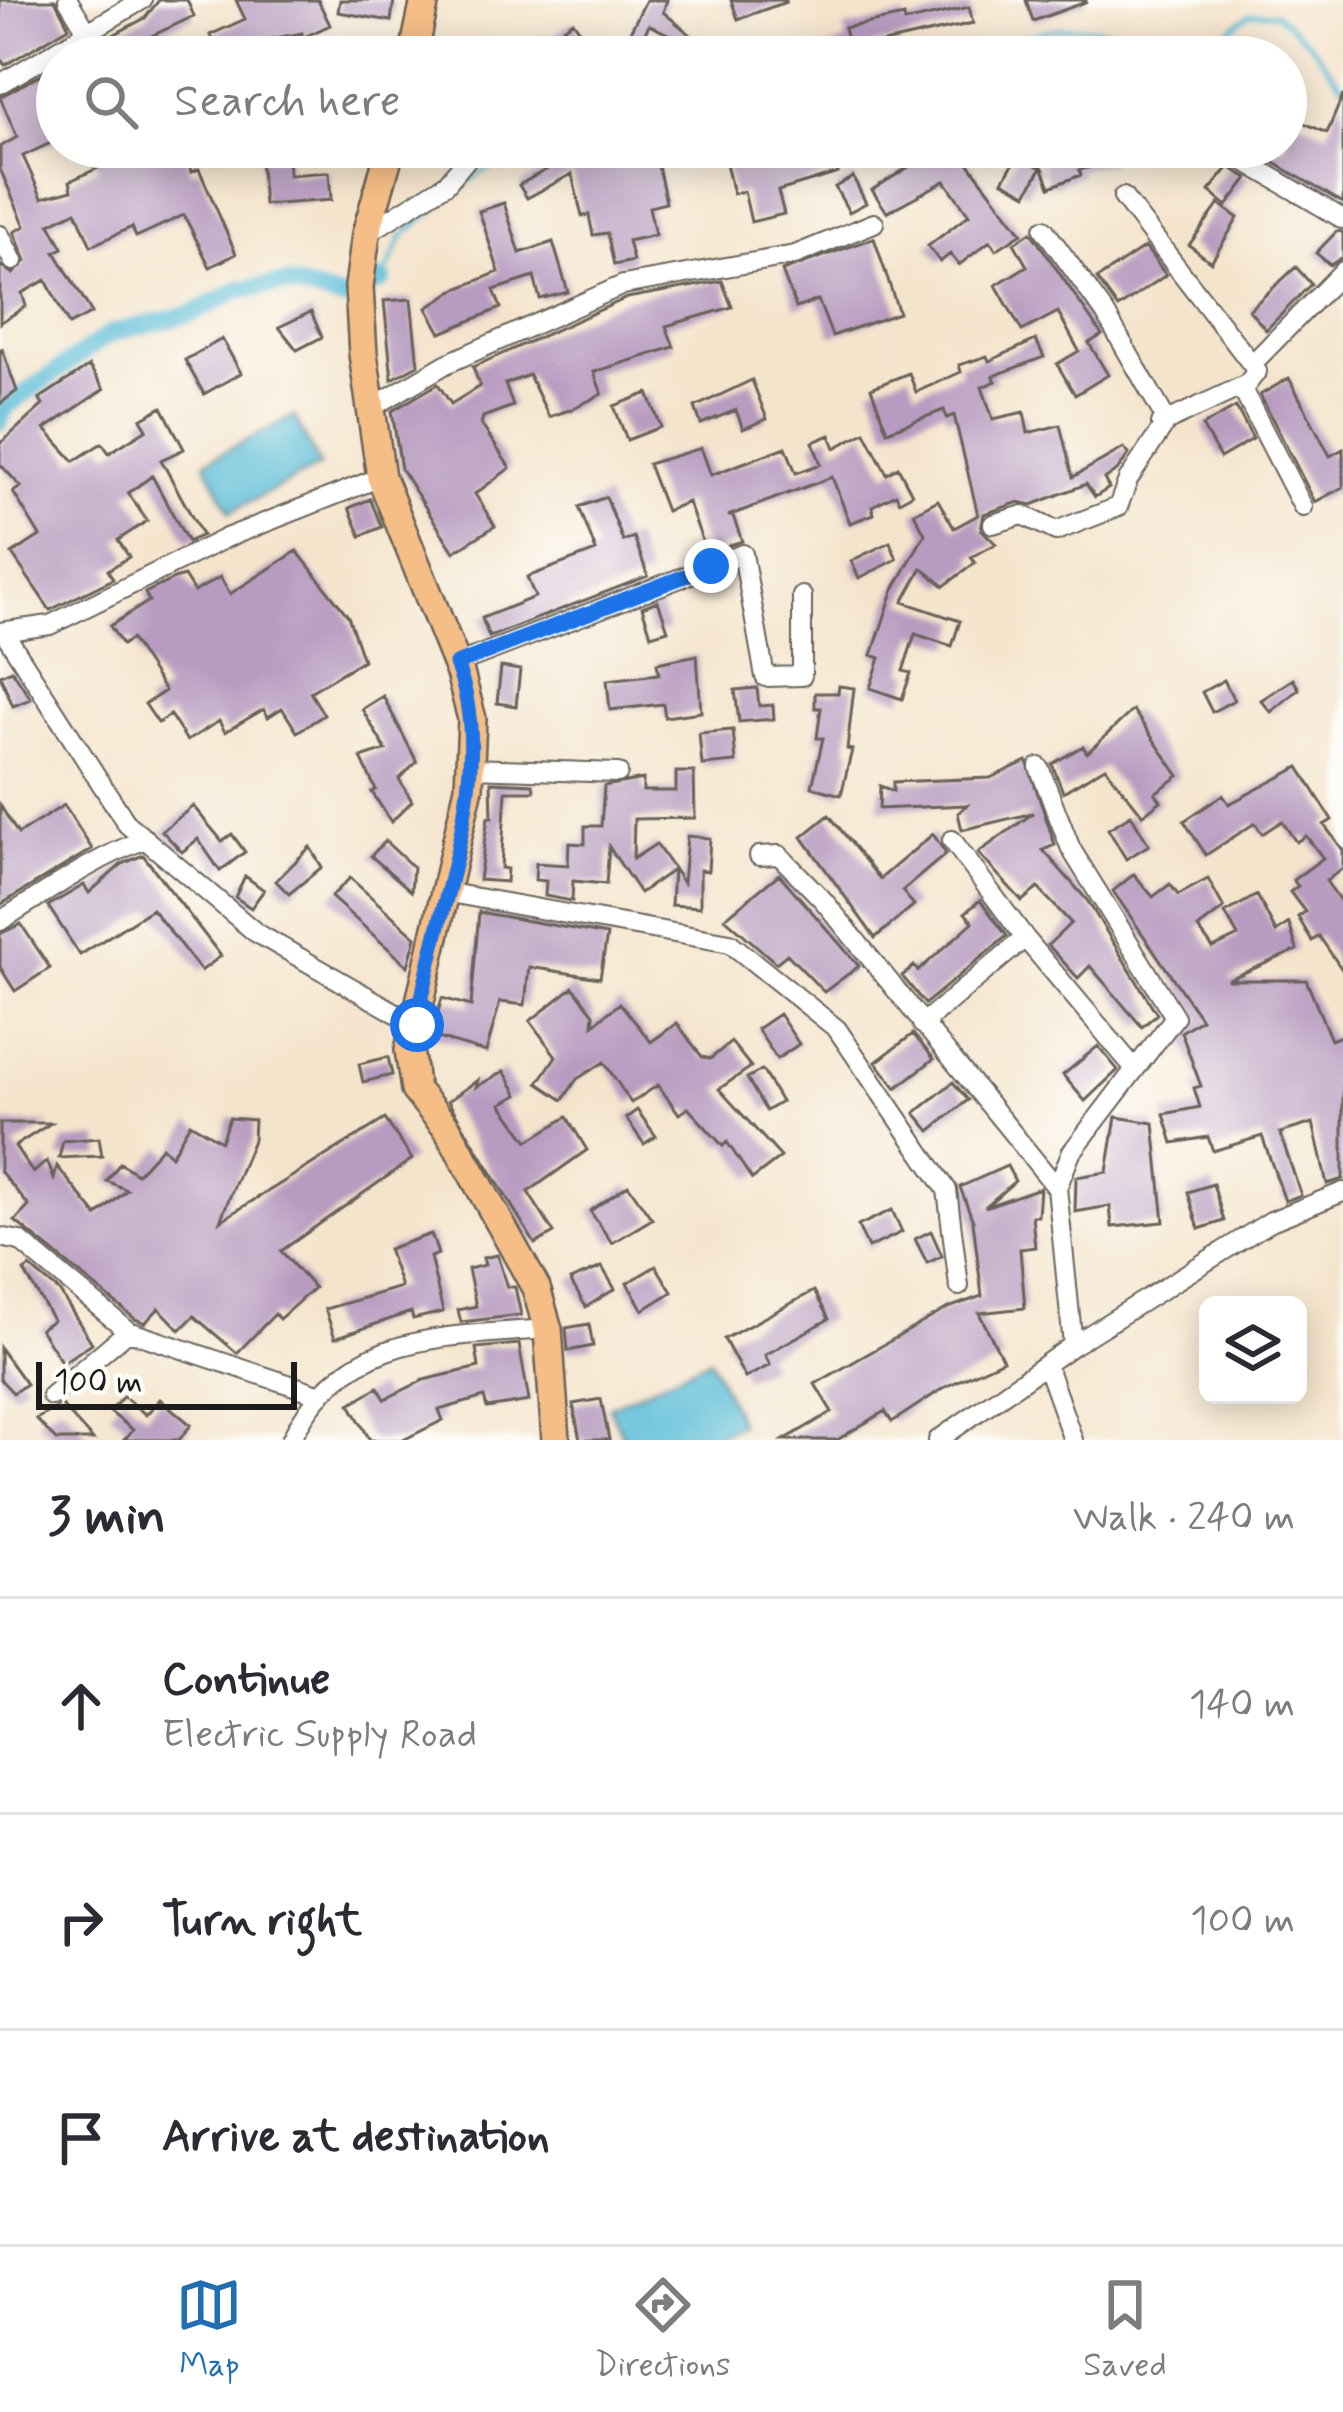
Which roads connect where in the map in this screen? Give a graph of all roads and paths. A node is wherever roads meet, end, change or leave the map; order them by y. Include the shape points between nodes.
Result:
1 (68, 0) edge
2 (142, 0) edge
3 (424, 0) edge
4 (88, 33) junction
5 (83, 36) edge
6 (417, 36) edge
7 (36, 63) edge
8 (0, 84) edge
9 (385, 168) edge
10 (459, 168) edge
11 (1257, 168) edge
12 (1123, 197) dead end
13 (1343, 219) edge
14 (874, 223) dead end
15 (1044, 229) dead end
16 (366, 234) junction
17 (0, 235) edge
18 (13, 261) dead end
19 (1343, 272) edge
20 (1252, 364) junction
21 (1241, 387) junction
22 (371, 408) junction
23 (1159, 424) junction
24 (381, 477) junction
25 (1303, 508) dead end
26 (993, 524) dead end
27 (802, 596) dead end
28 (2, 632) edge
29 (456, 664) junction
30 (1039, 767) dead end
31 (470, 768) junction
32 (618, 773) dead end
33 (146, 839) junction
34 (952, 840) dead end
35 (759, 856) dead end
36 (444, 892) junction
37 (0, 921) edge
38 (1024, 938) junction
39 (922, 1024) junction
40 (417, 1025) junction
41 (1135, 1070) junction
42 (1057, 1188) junction
43 (1343, 1192) edge
44 (0, 1237) edge
45 (959, 1286) dead end
46 (548, 1329) junction
47 (128, 1331) junction
48 (1073, 1345) junction
49 (1046, 1364) junction
50 (321, 1395) junction
51 (51, 1396) dead end
52 (291, 1440) edge
53 (556, 1440) edge
54 (938, 1440) edge
55 (1073, 1440) edge

1 - 4 street
2 - 4 street
3 - 6 main road
4 - 5 street
7 - 8 street
9 - 16 main road
10 - 16 street
11 - 13 street
12 - 20 street
14 - 22 street via 795,255 623,285 446,364
15 - 23 street via 1105,313
16 - 22 main road via 359,287
17 - 18 street
19 - 20 street
20 - 21 street via 1257,371
21 - 23 street
21 - 25 street
22 - 24 main road
23 - 26 street via 1118,507 1056,531 1023,515
24 - 28 street via 226,538 50,625
24 - 29 main road
27 - 29 street via 802,676 765,676 743,554
28 - 33 street via 128,824
29 - 31 main road via 472,719
30 - 41 street via 1071,849 1175,1017
31 - 32 street
31 - 36 main road
33 - 37 street via 104,854
33 - 40 street via 255,932
34 - 38 street
35 - 39 street via 779,855 794,870
36 - 40 main road
36 - 45 street via 730,943 837,1029 947,1190
38 - 39 street
38 - 41 street
39 - 42 street
40 - 46 main road via 409,1050 415,1090 447,1128 525,1268
41 - 42 street via 1071,1154
42 - 48 street
43 - 48 street via 1271,1221
44 - 47 street via 20,1241
46 - 50 street via 402,1343 347,1368
46 - 53 main road
47 - 50 street
47 - 51 street
48 - 49 street
49 - 54 street
49 - 55 street
50 - 52 street

